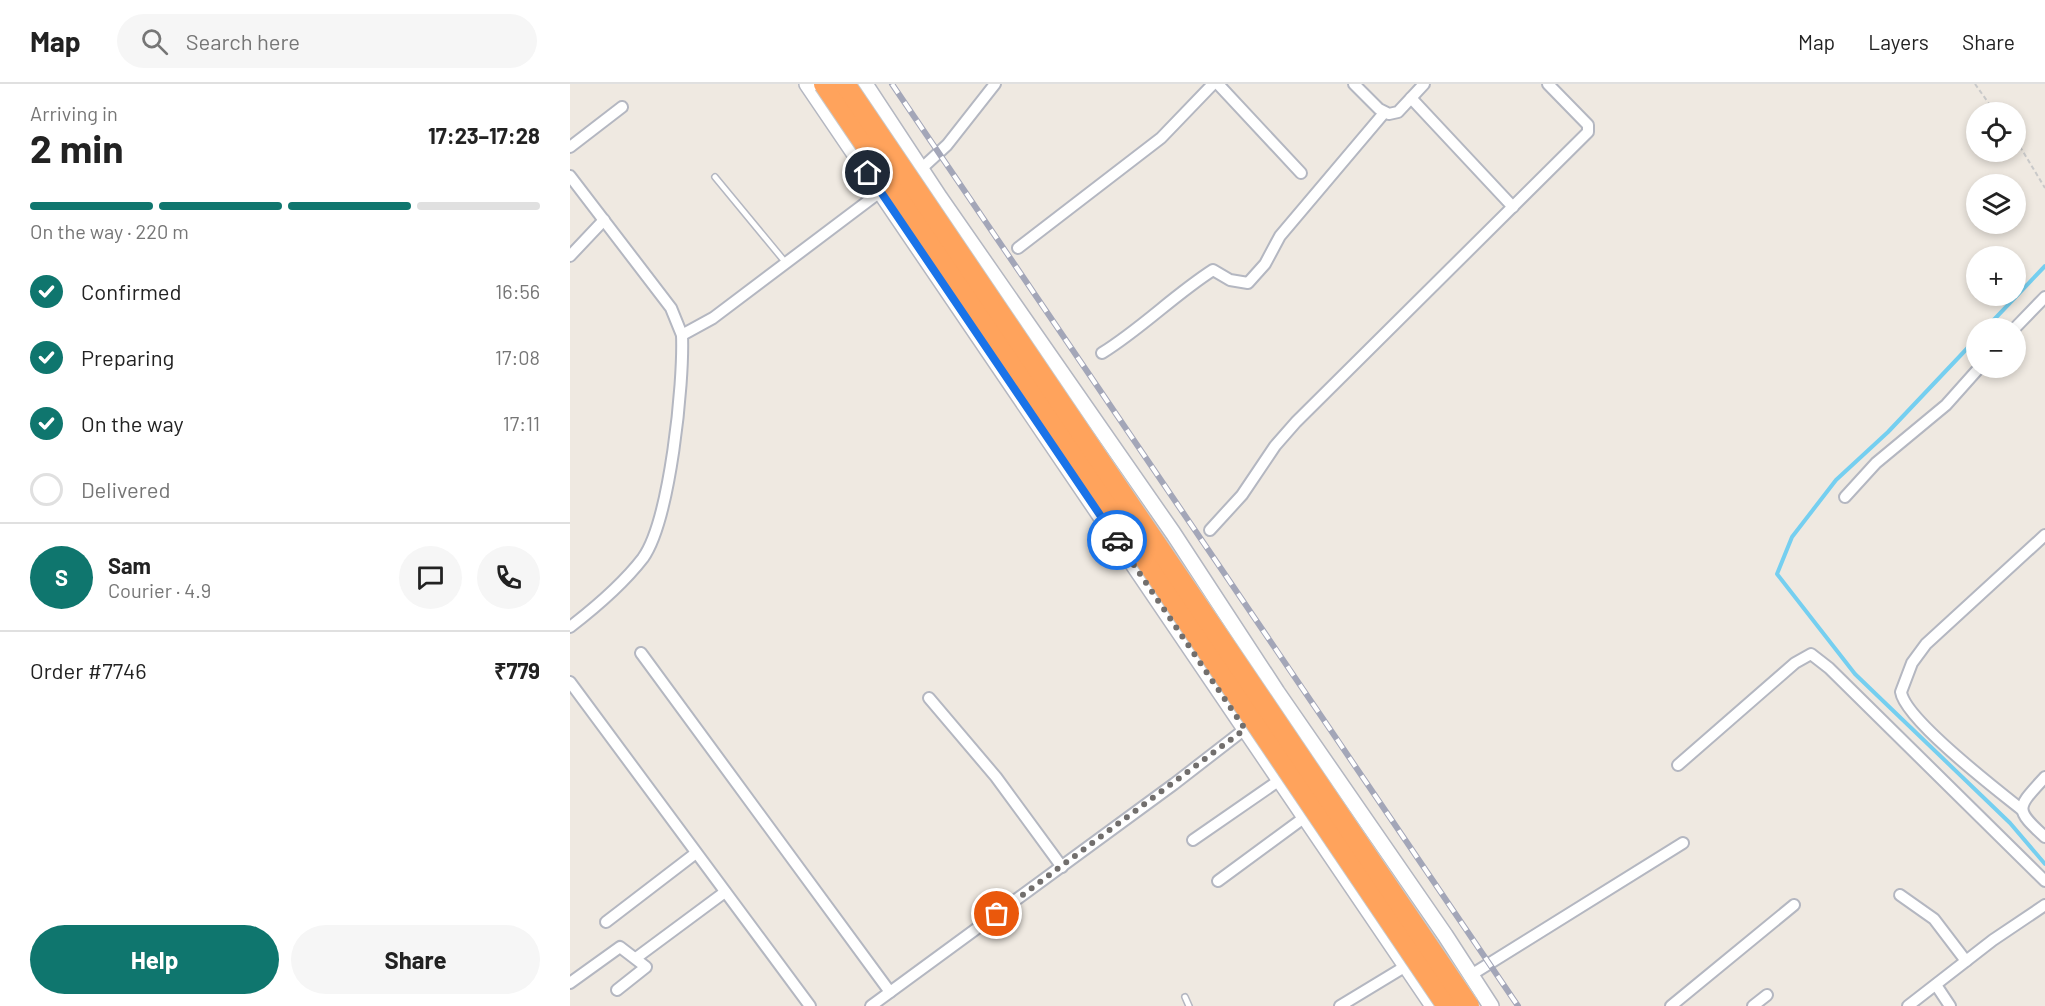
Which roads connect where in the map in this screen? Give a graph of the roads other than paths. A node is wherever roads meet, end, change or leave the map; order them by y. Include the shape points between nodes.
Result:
1 (807, 84) edge
2 (824, 84) edge
3 (845, 84) edge
4 (865, 84) edge
5 (995, 84) edge
6 (1213, 84) edge
7 (1218, 84) edge
8 (1354, 84) edge
9 (1424, 84) edge
10 (1548, 84) edge
11 (1411, 98) junction
12 (622, 107) dead end
13 (1384, 113) junction
14 (570, 147) edge
15 (921, 169) junction
16 (1301, 173) dead end
17 (570, 176) edge
18 (715, 177) dead end
19 (880, 192) junction
20 (1513, 207) junction
21 (604, 220) junction
22 (957, 222) junction
23 (1018, 248) dead end
24 (919, 249) junction
25 (570, 256) edge
26 (786, 262) junction
27 (2043, 303) edge
28 (2026, 318) edge
29 (682, 335) junction
30 (1102, 353) dead end
31 (1970, 378) edge
32 (1845, 496) dead end
33 (1210, 530) dead end
34 (2045, 535) edge
35 (570, 627) edge
36 (641, 652) dead end
37 (570, 682) edge
38 (928, 698) dead end
39 (1245, 729) junction
40 (1319, 753) junction
41 (1678, 765) dead end
42 (2045, 777) edge
43 (1280, 780) junction
44 (2021, 809) junction
45 (1305, 817) junction
46 (2045, 837) edge
47 (1193, 840) dead end
48 (1683, 843) dead end
49 (696, 853) junction
50 (1062, 867) junction
51 (1218, 881) dead end
52 (2045, 882) edge
53 (725, 892) junction
54 (1900, 895) dead end
55 (1794, 905) dead end
56 (2045, 905) edge
57 (606, 922) dead end
58 (636, 958) junction
59 (1966, 961) junction
60 (1406, 966) junction
61 (1471, 975) junction
62 (570, 983) edge
63 (1936, 985) junction
64 (617, 990) dead end
65 (890, 992) junction
66 (1767, 995) dead end
67 (1185, 997) dead end
68 (810, 1006) edge
69 (871, 1006) edge
70 (1189, 1006) edge
71 (1340, 1006) edge
72 (1433, 1006) edge
73 (1447, 1006) edge
74 (1468, 1006) edge
75 (1491, 1006) edge
76 (1671, 1006) edge
77 (1753, 1006) edge
78 (1908, 1006) edge
79 (1950, 1006) edge

1 - 19 street
2 - 73 highway, bridge
3 - 74 highway, bridge
4 - 15 street
5 - 15 street via 947,146
6 - 23 street via 1161,138
7 - 16 street
8 - 13 street
9 - 11 street
10 - 20 street via 1589,130
11 - 13 street via 1398,112
11 - 20 street
12 - 14 street
13 - 30 street via 1280,236 1265,264 1248,283 1230,280 1213,270
15 - 22 street
17 - 21 street
18 - 26 lane
19 - 24 street
19 - 26 street
20 - 33 street via 1296,422
21 - 25 street
21 - 29 street via 671,308
22 - 24 street
22 - 40 street via 1173,533
24 - 39 street
26 - 29 street via 713,318
27 - 28 street
29 - 35 street via 683,371 660,521 644,556
31 - 32 street via 1941,410 1876,463
34 - 44 street via 1926,644 1912,663 1901,692 1912,710 1953,753
36 - 65 street
37 - 49 street
38 - 50 street via 990,770
39 - 43 street
39 - 50 street
40 - 43 street
40 - 61 street
41 - 52 street via 1795,663 1811,654
42 - 44 street
43 - 45 street
43 - 47 street
44 - 46 street
45 - 51 street
45 - 60 street
48 - 61 street
49 - 53 street
49 - 57 street
50 - 65 street
53 - 58 street
53 - 68 street
54 - 59 street via 1934,919
55 - 76 street
56 - 59 street
58 - 62 street via 618,948
58 - 64 street via 645,964 645,970
59 - 63 street
60 - 71 street
60 - 72 street
61 - 75 street
63 - 78 street
63 - 79 street
65 - 69 street
66 - 77 street
67 - 70 lane

